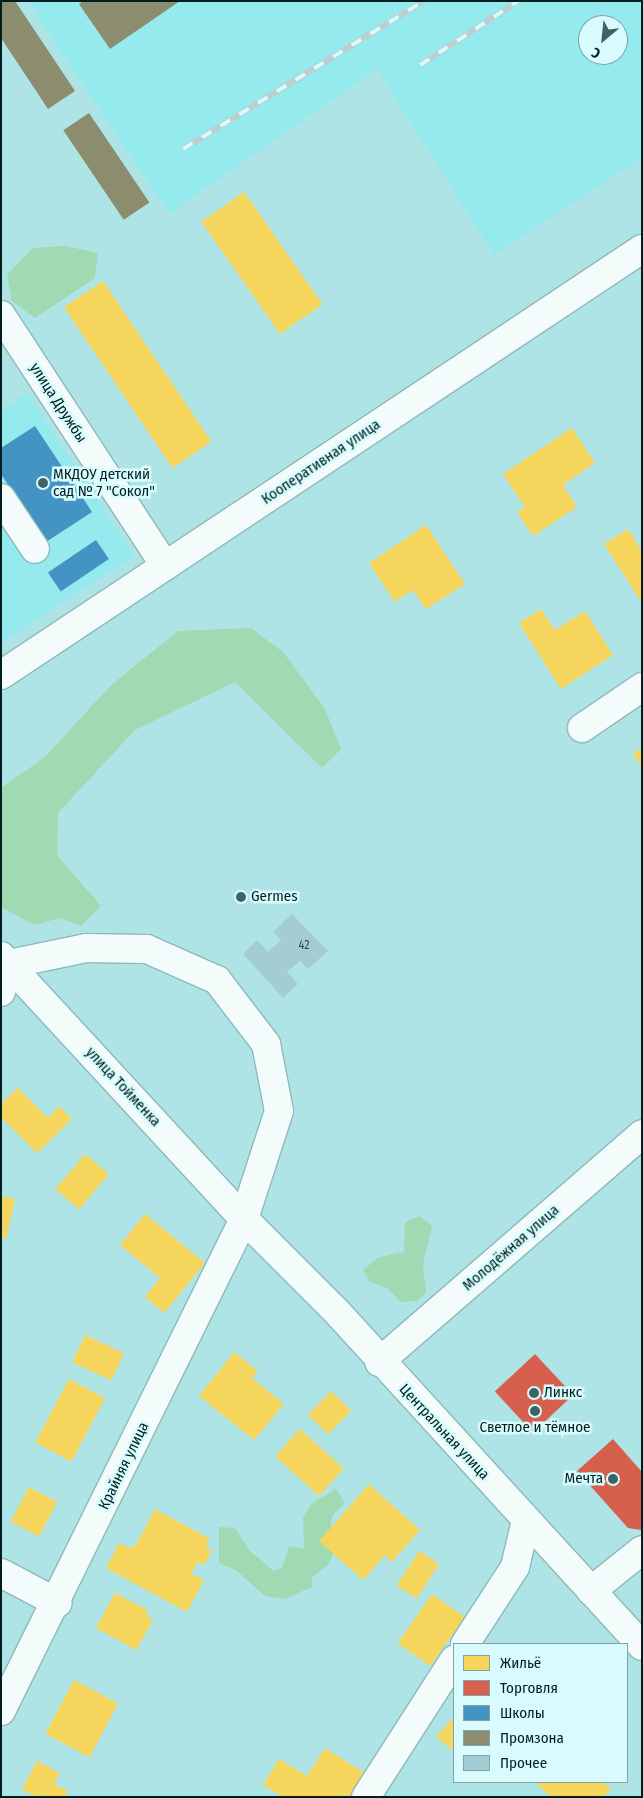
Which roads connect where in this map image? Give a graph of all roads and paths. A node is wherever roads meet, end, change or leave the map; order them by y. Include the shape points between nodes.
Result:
1 (642, 249) edge
2 (1, 315) edge
3 (1, 498) edge
4 (34, 549) dead end
5 (165, 566) junction
6 (1, 675) edge
7 (642, 687) edge
8 (582, 728) dead end
9 (5, 960) edge
10 (1, 992) edge
11 (642, 1134) edge
12 (244, 1219) junction
13 (379, 1362) junction
14 (526, 1521) junction
15 (642, 1550) edge
16 (1, 1573) edge
17 (591, 1591) junction
18 (58, 1603) junction
19 (465, 1643) edge
20 (642, 1646) edge
21 (453, 1662) edge
22 (1, 1712) edge
23 (366, 1797) edge

1 - 5 street, Кооперативная улица
2 - 5 street, улица Дружбы
3 - 4 street
5 - 6 street, Кооперативная улица
7 - 8 street
9 - 10 street
9 - 12 street, улица Тойменка
9 - 12 street, Крайняя улица via 86,948 148,948 217,980 266,1044 279,1111
11 - 13 street, Молодёжная улица
12 - 13 street, Центральная улица via 337,1312
12 - 18 street, Крайняя улица
13 - 14 street, Центральная улица
14 - 17 street, Центральная улица
14 - 19 street via 515,1567
15 - 17 street
16 - 18 street
17 - 20 street, Центральная улица
18 - 22 street, Крайняя улица
21 - 23 street

